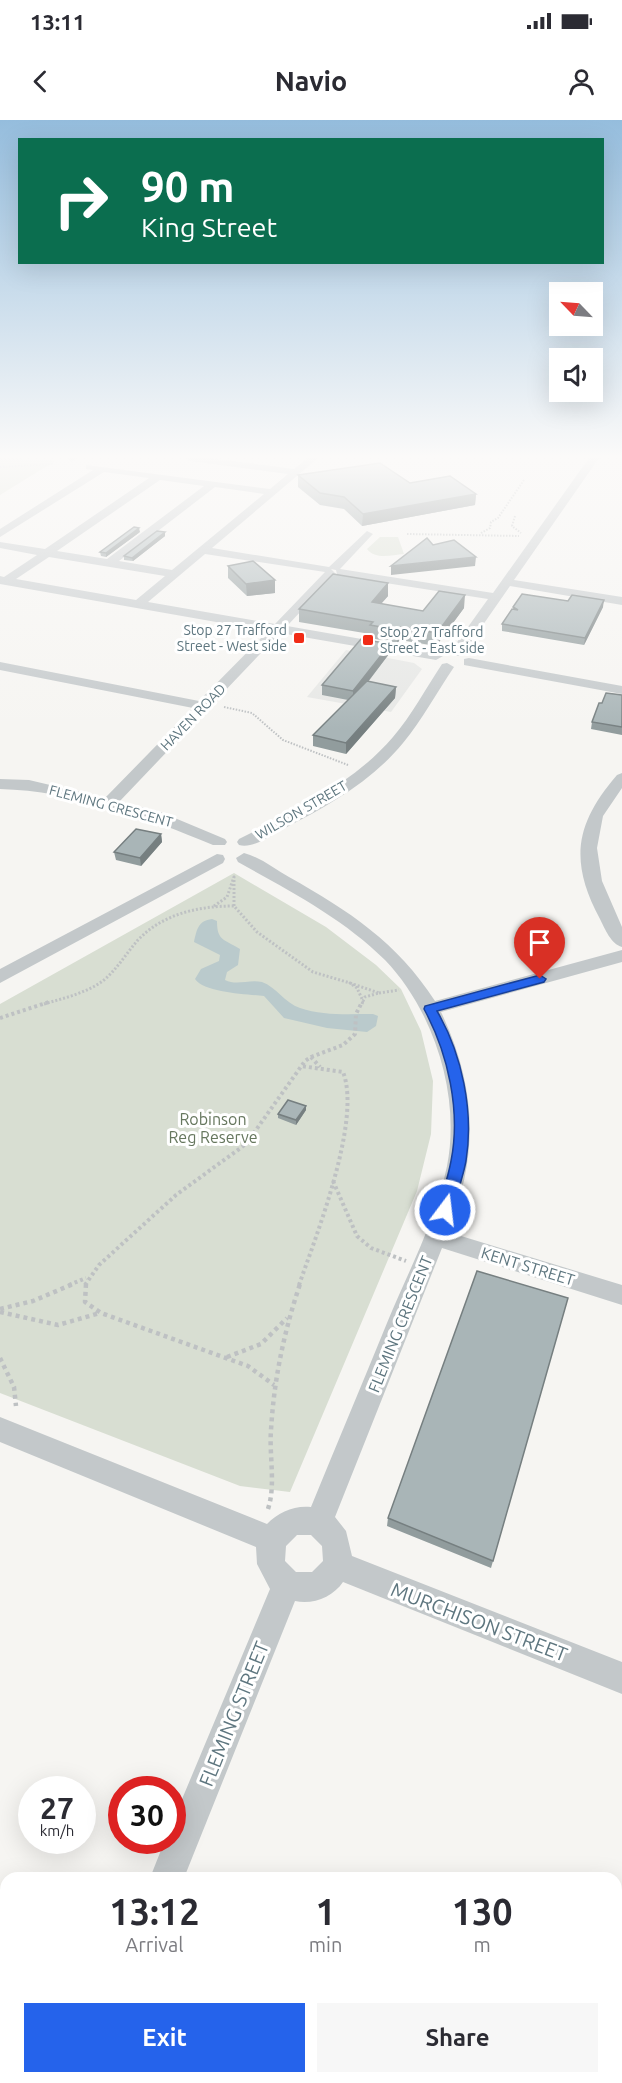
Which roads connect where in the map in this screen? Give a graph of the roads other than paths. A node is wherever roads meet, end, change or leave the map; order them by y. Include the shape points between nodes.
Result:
1 (28, 550) edge
2 (53, 550) edge
3 (127, 550) edge
4 (203, 550) joint
5 (353, 550) edge
6 (530, 550) edge
7 (48, 553) junction
8 (110, 563) junction
9 (333, 571) junction
10 (174, 574) junction
11 (3, 581) edge
12 (507, 582) junction
13 (497, 597) junction
14 (622, 601) edge
15 (137, 605) junction
16 (277, 630) junction
17 (457, 652) junction
18 (442, 662) junction
19 (469, 662) junction
20 (0, 666) edge
21 (622, 690) edge
22 (204, 705) junction
23 (622, 778) edge
24 (0, 784) edge
25 (614, 799) edge
26 (108, 804) junction
27 (218, 850) junction
28 (245, 850) junction
29 (622, 941) edge
30 (622, 956) edge
31 (0, 978) edge
32 (430, 1009) junction
33 (435, 1237) junction
34 (622, 1295) edge
35 (0, 1429) edge
36 (319, 1522) junction
37 (265, 1537) junction
38 (337, 1565) junction
39 (287, 1584) junction
40 (622, 1678) edge
41 (169, 1872) edge

1 - 7 street
2 - 7 street
3 - 8 street
4 - 9 street
4 - 10 street
5 - 9 street, HAVEN ROAD
6 - 12 street
7 - 8 street
7 - 11 street
8 - 10 street
9 - 13 street
9 - 16 street, HAVEN ROAD
10 - 15 street
11 - 15 street
12 - 13 street
12 - 14 street
13 - 17 street
15 - 16 street
16 - 18 street
16 - 22 street, HAVEN ROAD
17 - 18 street via 442,653
17 - 19 street via 469,657
18 - 19 street via 463,666
18 - 28 street, WILSON STREET via 397,741 338,792
19 - 21 street
20 - 22 street
22 - 26 street, HAVEN ROAD
23 - 25 street
24 - 26 street, FLEMING CRESCENT via 29,785
25 - 29 street via 595,816 589,840 591,870 602,904
26 - 27 street, FLEMING CRESCENT via 176,822
27 - 28 street via 230,839
27 - 31 street
28 - 32 street, FLEMING CRESCENT via 370,936 417,986
30 - 32 street
32 - 33 street, FLEMING CRESCENT via 455,1070 461,1118 459,1160
33 - 34 street, KENT STREET
33 - 36 street, FLEMING CRESCENT
35 - 37 street
36 - 37 street via 292,1522
36 - 38 street via 336,1539
37 - 39 street via 275,1572
38 - 39 street via 316,1586
38 - 40 street, MURCHISON STREET
39 - 41 street, FLEMING STREET

